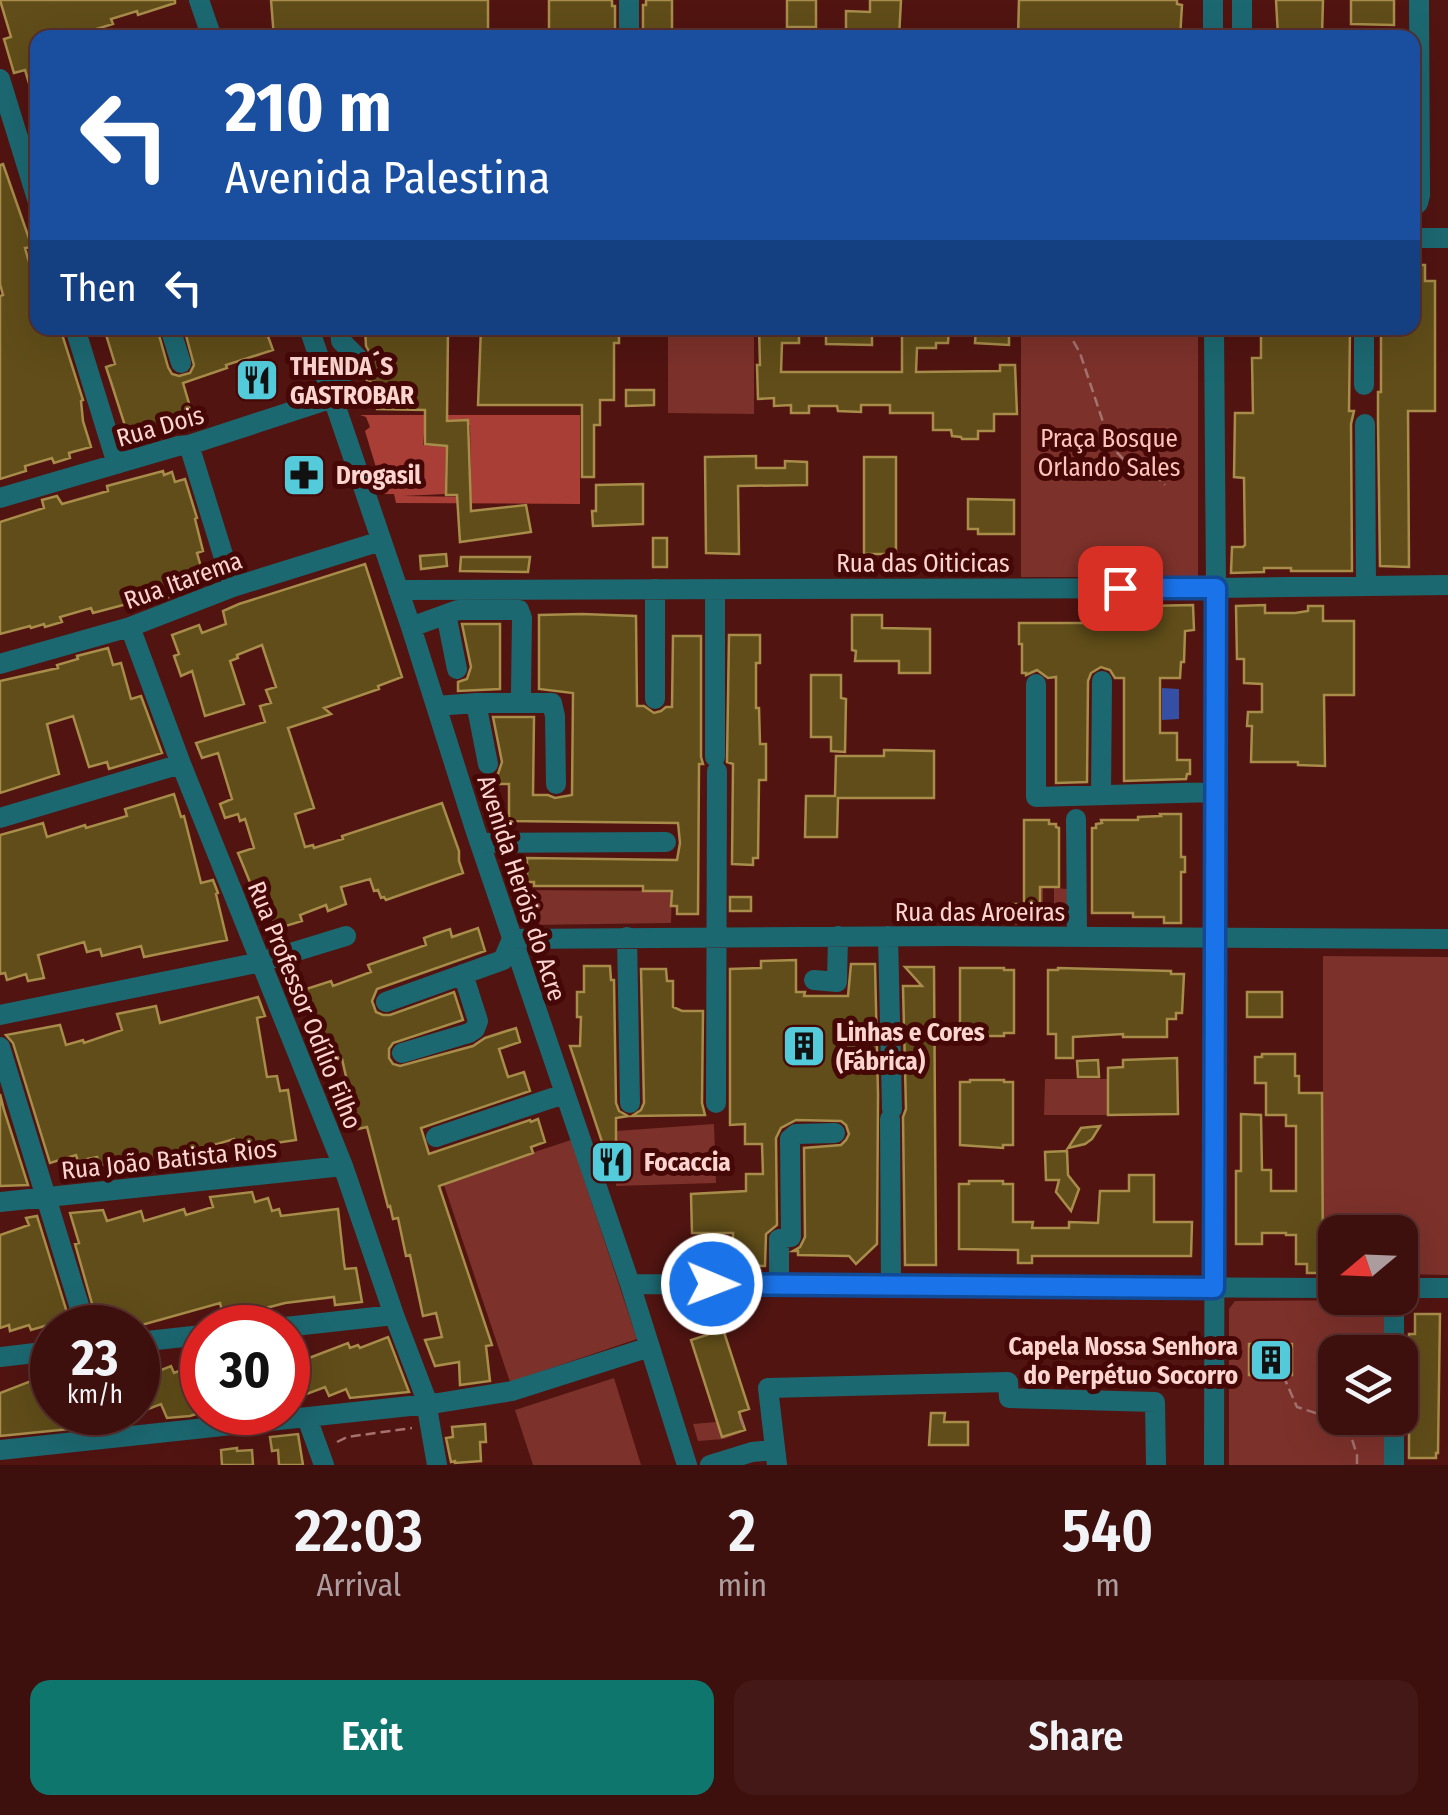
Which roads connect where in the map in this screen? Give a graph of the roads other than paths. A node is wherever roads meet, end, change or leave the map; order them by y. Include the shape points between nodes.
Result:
1 (199, 0) edge
2 (629, 0) edge
3 (1213, 0) edge
4 (1242, 0) edge
5 (1419, 0) edge
6 (209, 30) edge
7 (629, 30) edge
8 (1213, 30) edge
9 (1242, 30) edge
10 (1419, 30) edge
11 (0, 79) edge
12 (30, 176) edge
13 (1420, 238) edge
14 (1448, 238) edge
15 (78, 335) edge
16 (172, 335) edge
17 (312, 335) edge
18 (341, 335) edge
19 (1214, 335) edge
20 (1364, 335) edge
21 (181, 363) dead end
22 (1364, 385) dead end
23 (332, 393) junction
24 (1365, 424) dead end
25 (189, 446) junction
26 (117, 464) junction
27 (0, 498) edge
28 (381, 541) junction
29 (1366, 585) junction
30 (1448, 585) edge
31 (234, 588) junction
32 (1216, 588) junction
33 (655, 589) junction
34 (715, 589) junction
35 (398, 590) junction
36 (446, 614) junction
37 (130, 626) junction
38 (410, 628) junction
39 (0, 664) edge
40 (457, 669) dead end
41 (1102, 681) dead end
42 (1036, 684) dead end
43 (521, 692) dead end
44 (655, 699) dead end
45 (476, 703) junction
46 (436, 706) junction
47 (181, 764) junction
48 (488, 764) dead end
49 (556, 784) dead end
50 (1215, 792) junction
51 (1100, 795) junction
52 (0, 818) edge
53 (1076, 819) dead end
54 (666, 842) dead end
55 (480, 843) junction
56 (346, 936) dead end
57 (716, 936) junction
58 (838, 936) junction
59 (888, 936) junction
60 (627, 937) junction
61 (1076, 937) junction
62 (1214, 938) junction
63 (512, 939) junction
64 (1448, 939) edge
65 (262, 962) junction
66 (462, 974) junction
67 (814, 980) dead end
68 (386, 1002) dead end
69 (0, 1015) edge
70 (0, 1048) edge
71 (402, 1052) dead end
72 (564, 1094) junction
73 (630, 1102) dead end
74 (716, 1103) dead end
75 (835, 1133) dead end
76 (436, 1137) dead end
77 (342, 1166) junction
78 (45, 1197) junction
79 (0, 1202) edge
80 (787, 1271) junction
81 (630, 1284) junction
82 (891, 1286) junction
83 (1214, 1288) junction
84 (1318, 1288) edge
85 (1418, 1288) edge
86 (1448, 1288) edge
87 (79, 1305) edge
88 (394, 1316) junction
89 (310, 1325) edge
90 (650, 1347) junction
91 (30, 1354) edge
92 (0, 1357) edge
93 (428, 1404) junction
94 (310, 1418) edge
95 (310, 1426) edge
96 (180, 1431) edge
97 (1394, 1435) edge
98 (0, 1450) edge
99 (775, 1458) edge
100 (324, 1465) edge
101 (437, 1465) edge
102 (687, 1465) edge
103 (710, 1465) edge
104 (1156, 1465) edge
105 (1214, 1465) edge
106 (1394, 1465) edge

1 - 6 street
2 - 7 street
3 - 8 street
4 - 9 street
5 - 10 street
11 - 12 street
13 - 14 street
15 - 26 street
16 - 21 street
17 - 23 street, Avenida Heróis do Acre
18 - 23 street via 358,358
19 - 32 street
20 - 22 street
23 - 25 street, Rua Dois
23 - 28 street, Avenida Heróis do Acre
24 - 29 street
25 - 26 street, Rua Dois
25 - 31 street
26 - 27 street, Rua Dois
28 - 31 street, Rua Itarema
28 - 35 street, Avenida Heróis do Acre
29 - 30 street, Rua das Oiticicas
29 - 32 street, Rua das Oiticicas
31 - 37 street, Rua Itarema
32 - 34 street, Rua das Oiticicas
32 - 50 street
33 - 34 street, Rua das Oiticicas
33 - 35 street, Rua das Oiticicas
33 - 44 street
34 - 57 street
35 - 38 street, Avenida Heróis do Acre
36 - 38 street
36 - 40 street
36 - 43 street via 522,612
37 - 39 street, Rua Itarema
37 - 47 street, Rua Professor Odílio Filho
38 - 46 street, Avenida Heróis do Acre
41 - 51 street
42 - 51 street via 1036,797
45 - 46 street
45 - 48 street
45 - 49 street via 552,703
46 - 55 street, Avenida Heróis do Acre
47 - 52 street
47 - 65 street, Rua Professor Odílio Filho
50 - 51 street
50 - 62 street
53 - 61 street
54 - 55 street
55 - 63 street, Avenida Heróis do Acre
56 - 65 street
57 - 58 street, Rua das Aroeiras
57 - 60 street, Rua das Aroeiras
57 - 74 street
58 - 59 street, Rua das Aroeiras
58 - 67 street via 837,982
59 - 61 street, Rua das Aroeiras
59 - 82 street
60 - 63 street, Rua das Aroeiras
60 - 73 street
61 - 62 street, Rua das Aroeiras
62 - 64 street, Rua das Aroeiras
62 - 83 street
63 - 66 street via 503,960
63 - 72 street, Avenida Heróis do Acre
65 - 69 street
65 - 77 street, Rua Professor Odílio Filho
66 - 68 street
66 - 71 street via 475,1029
70 - 78 street
72 - 76 street
72 - 81 street, Avenida Heróis do Acre
75 - 80 street via 790,1139 791,1236 779,1238
77 - 78 street, Rua João Batista Rios
77 - 88 street, Rua Professor Odílio Filho
78 - 79 street, Rua João Batista Rios
78 - 87 street
80 - 81 street
80 - 82 street
81 - 90 street, Avenida Heróis do Acre
82 - 83 street
83 - 84 street
83 - 105 street
85 - 86 street
88 - 89 street
88 - 93 street, Rua Professor Odílio Filho
90 - 93 street via 512,1391
90 - 102 street, Avenida Heróis do Acre
91 - 92 street
93 - 94 street
93 - 101 street, Rua Professor Odílio Filho
95 - 100 street
96 - 98 street
97 - 106 street
99 - 103 street via 752,1452
99 - 104 street via 768,1388 1008,1382 1009,1398 1155,1402

